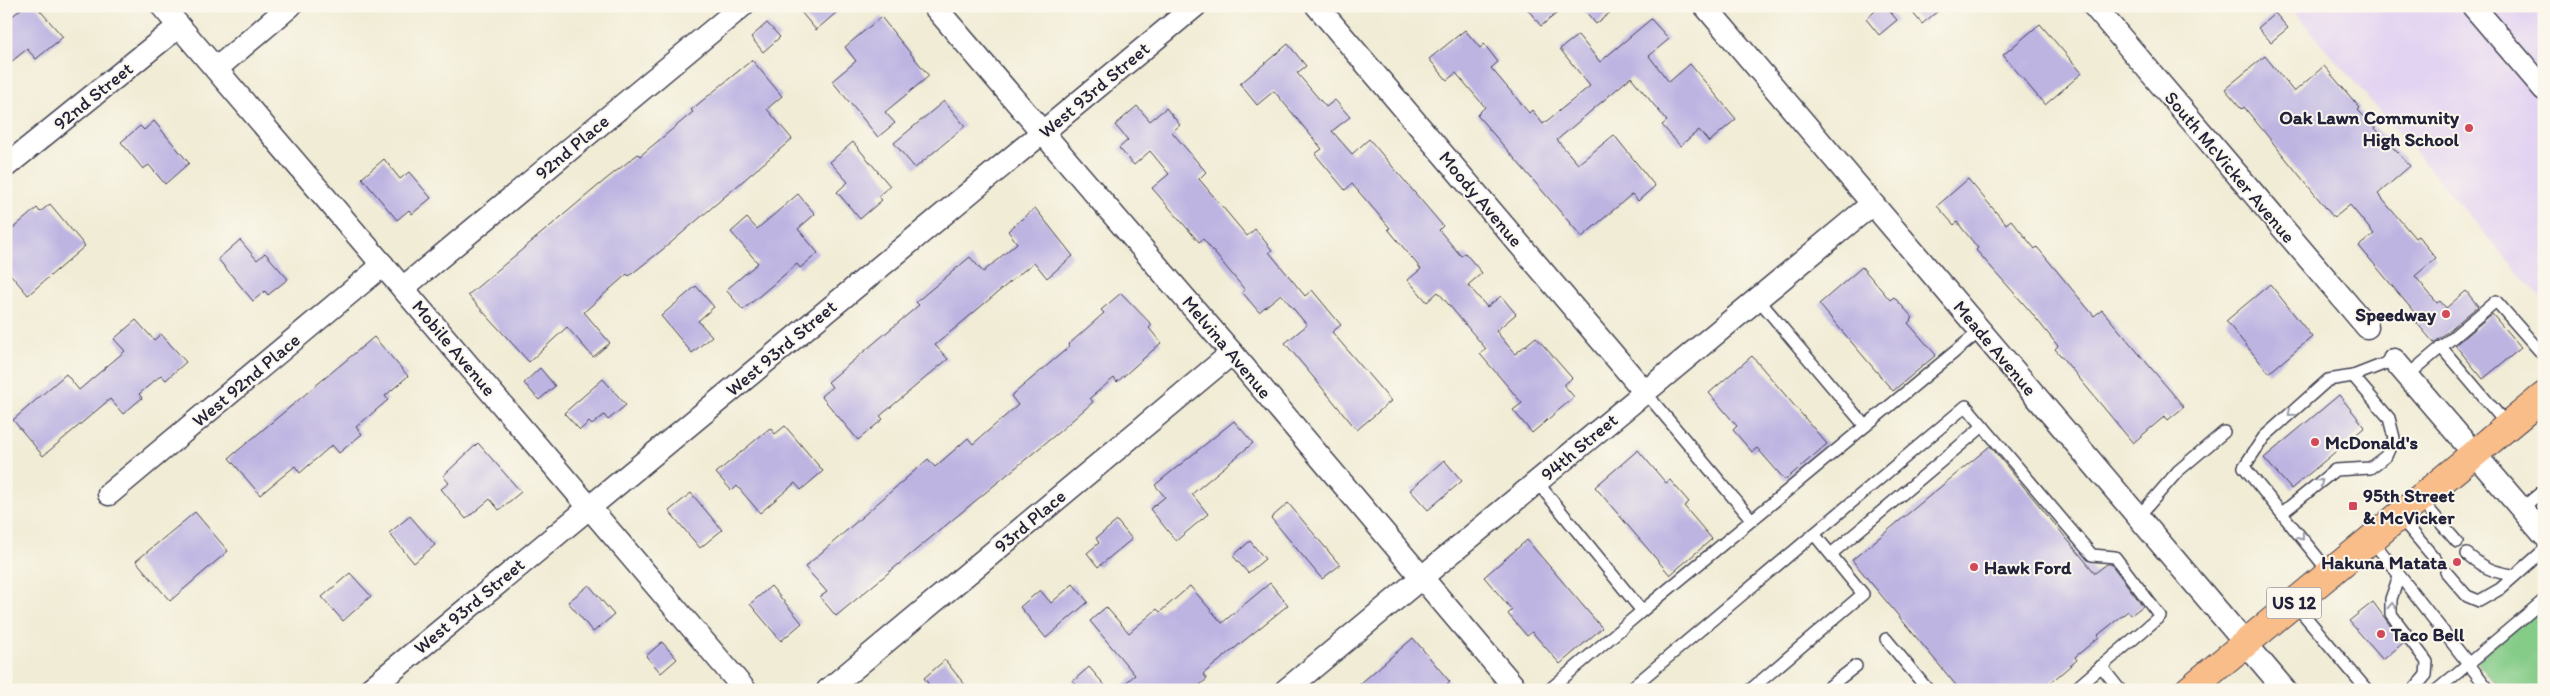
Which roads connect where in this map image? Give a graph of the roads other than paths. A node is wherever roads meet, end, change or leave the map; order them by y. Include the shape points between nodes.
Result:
1 (162, 6) edge
2 (290, 6) edge
3 (742, 6) edge
4 (934, 6) edge
5 (1194, 6) edge
6 (1316, 6) edge
7 (1705, 6) edge
8 (2474, 6) edge
9 (2100, 8) edge
10 (179, 26) junction
11 (216, 69) junction
12 (2544, 89) edge
13 (1042, 133) junction
14 (6, 166) edge
15 (1872, 204) junction
16 (383, 265) junction
17 (403, 288) junction
18 (1758, 299) junction
19 (2367, 327) dead end
20 (1980, 331) junction
21 (2441, 347) junction
22 (1232, 353) junction
23 (2544, 356) edge
24 (2400, 368) junction
25 (2353, 376) junction
26 (1645, 392) junction
27 (2544, 396) edge
28 (1865, 426) junction
29 (1983, 426) junction
30 (2508, 426) junction
31 (2224, 432) dead end
32 (2474, 454) junction
33 (1537, 482) junction
34 (2544, 490) edge
35 (109, 494) dead end
36 (2420, 498) junction
37 (589, 507) junction
38 (2521, 509) junction
39 (2282, 513) junction
40 (2399, 516) junction
41 (2138, 517) junction
42 (1752, 520) junction
43 (1814, 534) junction
44 (2544, 535) edge
45 (2371, 539) junction
46 (2457, 542) dead end
47 (2544, 550) edge
48 (1831, 554) junction
49 (2467, 554) dead end
50 (2436, 560) dead end
51 (2446, 572) dead end
52 (2330, 573) junction
53 (2512, 575) junction
54 (2399, 576) junction
55 (1421, 578) junction
56 (2544, 600) edge
57 (2294, 603) junction
58 (1642, 611) junction
59 (1886, 639) dead end
60 (2245, 643) junction
61 (2468, 664) junction
62 (1856, 666) dead end
63 (2101, 666) junction
64 (1293, 687) edge
65 (369, 690) edge
66 (745, 690) edge
67 (828, 690) edge
68 (1518, 690) edge
69 (1549, 690) edge
70 (1629, 690) edge
71 (1750, 690) edge
72 (1825, 690) edge
73 (1928, 690) edge
74 (2074, 690) edge
75 (2120, 690) edge
76 (2189, 690) edge
77 (2285, 690) edge
78 (2367, 690) edge
79 (2413, 690) edge
80 (2437, 690) edge
81 (2489, 690) edge

1 - 10 street, Mobile Avenue
2 - 11 street
3 - 17 street, 92nd Place
4 - 13 street, Melvina Avenue
5 - 13 street, West 93rd Street
6 - 26 street, Moody Avenue
7 - 15 street, Meade Avenue
8 - 12 street
9 - 19 street, South McVicker Avenue
10 - 11 street, Mobile Avenue
10 - 14 street, 92nd Street
11 - 16 street, Mobile Avenue
13 - 22 street, Melvina Avenue
13 - 37 street, West 93rd Street
15 - 18 street, 94th Street
15 - 20 street, Meade Avenue
16 - 17 street, Mobile Avenue
16 - 35 street, West 92nd Place
17 - 37 street, Mobile Avenue
18 - 26 street, 94th Street
18 - 28 lane
20 - 28 lane
20 - 41 street, Meade Avenue
21 - 23 lane via 2496,301
21 - 24 lane
21 - 30 lane
22 - 55 street, Melvina Avenue
22 - 67 street, 93rd Place
24 - 25 lane
24 - 32 street
25 -> 39 lane via 2328,380 2264,437 2244,467
39 -> 25 lane via 2335,470 2370,468 2386,456 2394,438 2389,418
26 - 33 street, 94th Street
26 - 42 lane
27 - 30 main road, US 12
28 - 42 lane
29 - 43 lane via 1966,406
29 - 48 lane
29 - 63 lane via 2092,555 2115,557 2160,616
30 - 32 main road, US 12
31 - 41 lane via 2178,471
32 - 36 main road, US 12
32 - 38 street
33 - 55 street, 94th Street
33 - 58 lane
34 - 38 lane
36 - 40 main road, US 12
36 - 46 lane
37 - 65 street, West 93rd Street
37 - 66 street, Mobile Avenue
38 - 44 street
39 -> 52 lane
40 - 45 main road, US 12
40 - 50 lane
41 - 60 street, Meade Avenue
42 - 58 lane
43 - 48 lane
43 - 70 lane
45 - 52 main road, US 12
45 - 54 lane
47 - 53 lane
48 - 71 lane via 1863,594
49 - 53 lane via 2492,572
51 - 53 lane via 2467,596 2480,601 2500,589
52 - 57 main road, US 12
54 - 61 lane
79 -> 54 lane via 2426,675 2427,662 2391,614 2391,599
55 - 64 street, 94th Street
55 - 68 street, Melvina Avenue
56 - 61 lane
57 - 60 main road, US 12
57 - 78 lane
58 - 69 lane
59 - 73 lane
60 - 76 main road, US 12
60 - 77 street, Meade Avenue
61 - 80 lane
61 - 81 lane
62 - 72 lane
63 - 74 lane
63 - 75 lane

